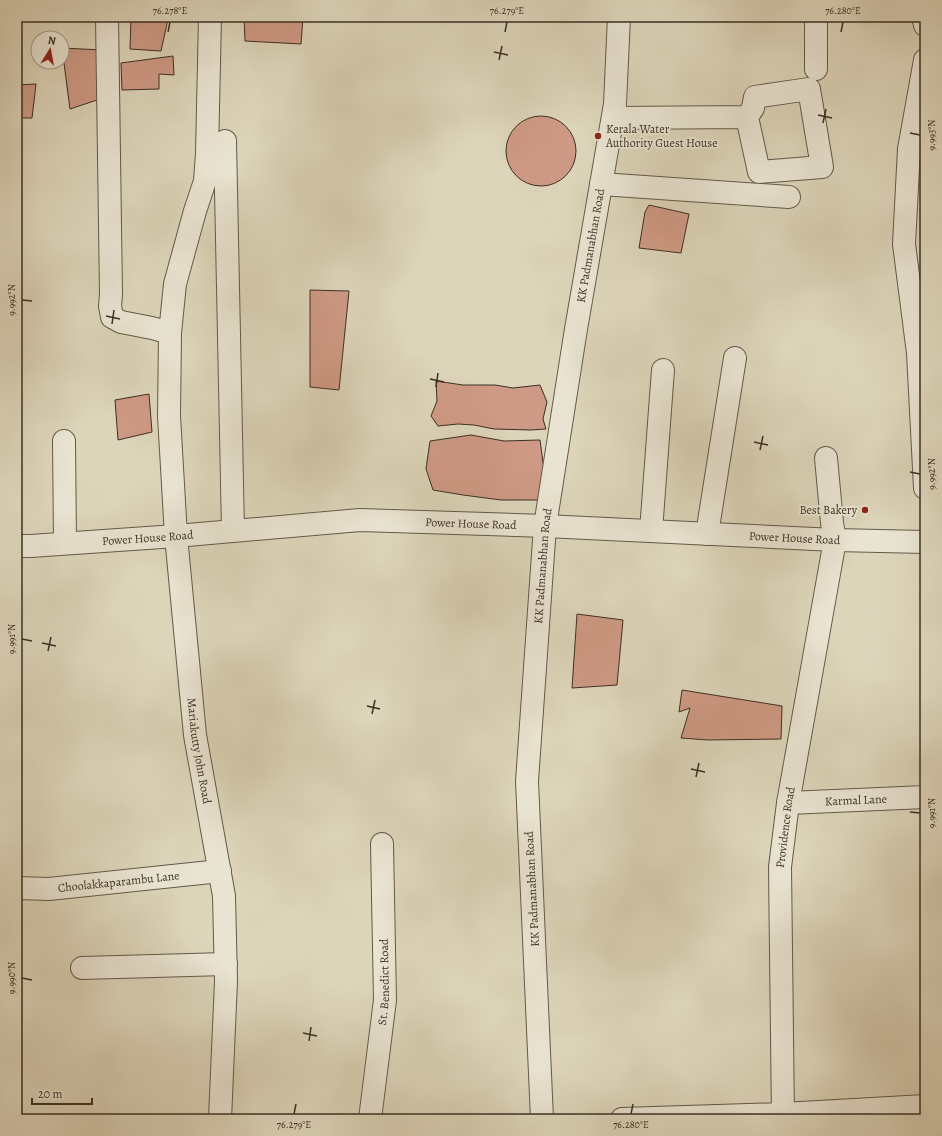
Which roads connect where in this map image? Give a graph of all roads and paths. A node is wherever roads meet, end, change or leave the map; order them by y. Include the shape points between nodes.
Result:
1 (107, 17) edge
2 (210, 17) edge
3 (619, 17) edge
4 (816, 17) edge
5 (923, 17) edge
6 (925, 25) edge
7 (925, 60) edge
8 (816, 69) dead end
9 (747, 117) dead end
10 (613, 118) junction
11 (216, 147) junction
12 (601, 184) junction
13 (789, 197) dead end
14 (170, 333) junction
15 (735, 358) dead end
16 (664, 370) dead end
17 (64, 441) dead end
18 (826, 458) dead end
19 (925, 488) edge
20 (545, 526) junction
21 (233, 531) junction
22 (651, 531) junction
23 (707, 534) junction
24 (176, 536) junction
25 (835, 540) junction
26 (925, 542) edge
27 (65, 543) junction
28 (17, 546) edge
29 (925, 797) edge
30 (788, 803) junction
31 (382, 844) dead end
32 (220, 871) junction
33 (17, 888) edge
34 (226, 964) junction
35 (82, 968) dead end
36 (925, 1106) edge
37 (783, 1116) edge
38 (220, 1119) edge
39 (370, 1119) edge
40 (542, 1119) edge
41 (622, 1119) edge

1 - 14 street via 112,317 122,322
2 - 11 street
3 - 10 street, KK Padmanabhan Road
4 - 8 street
5 - 6 street
7 - 19 street via 909,149 904,244 918,353
9 - 10 street
10 - 12 street, KK Padmanabhan Road
11 - 14 street, Mariakutty John Road via 175,284
11 - 21 street
12 - 13 street
12 - 20 street, KK Padmanabhan Road
14 - 24 street, Mariakutty John Road via 169,416
15 - 23 street
16 - 22 street
17 - 27 street
18 - 25 street, Providence Road
20 - 21 street, Power House Road via 360,520
20 - 22 street, Power House Road
20 - 40 street, KK Padmanabhan Road via 527,781
21 - 24 street, Power House Road
22 - 23 street, Power House Road
23 - 25 street, Power House Road
24 - 27 street, Power House Road
24 - 32 street, Mariakutty John Road via 195,735
25 - 26 street, Power House Road
25 - 30 street, Providence Road
27 - 28 street, Power House Road
29 - 30 street, Karmal Lane
30 - 37 street, Providence Road via 780,867
31 - 39 street, St. Benedict Road via 385,1000
32 - 33 street, Choolakkaparambu Lane via 48,889
32 - 34 street, Mariakutty John Road via 224,896
34 - 35 street
34 - 38 street, Mariakutty John Road
36 - 37 street
37 - 41 street

